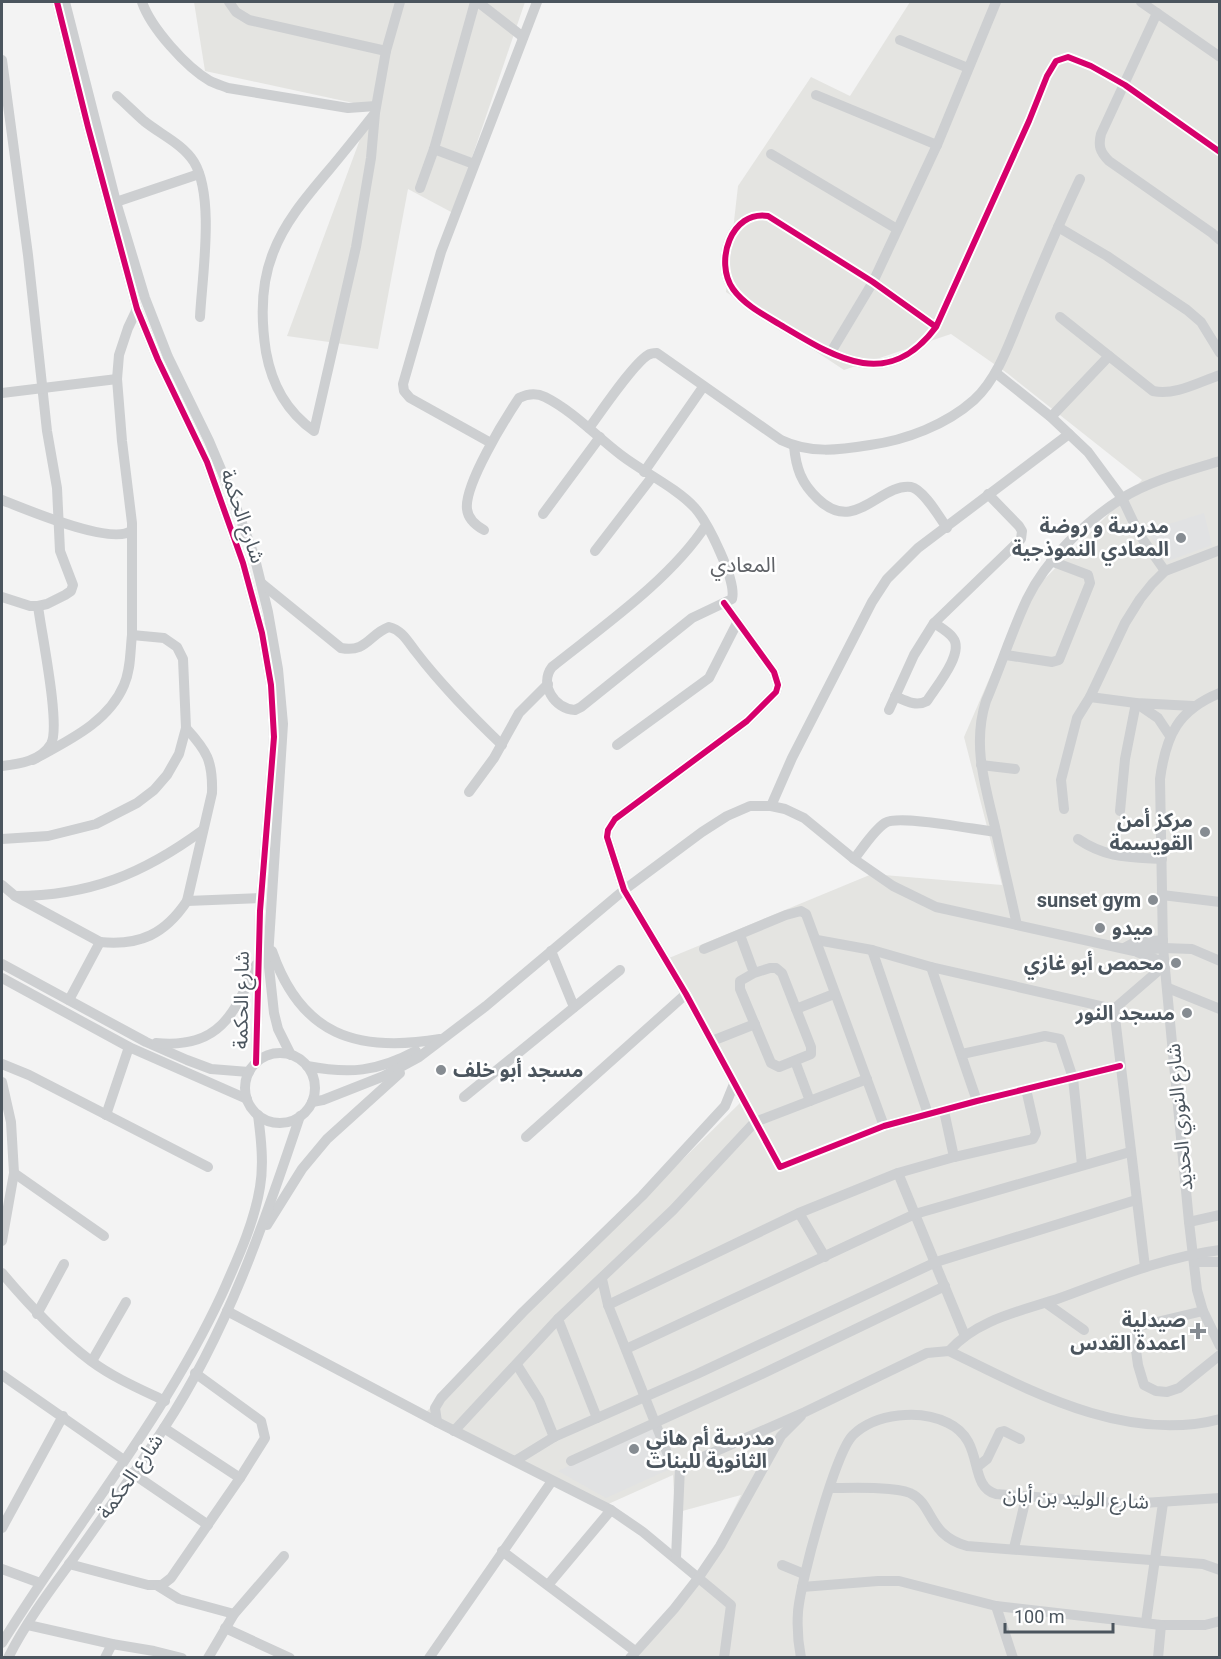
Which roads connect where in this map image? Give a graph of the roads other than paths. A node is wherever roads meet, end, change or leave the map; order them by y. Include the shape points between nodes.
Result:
1 (57, 2) edge
2 (65, 2) edge
3 (142, 2) edge
4 (229, 2) edge
5 (400, 2) edge
6 (477, 2) edge
7 (537, 2) edge
8 (996, 2) edge
9 (1141, 2) edge
10 (1157, 13) junction
11 (523, 37) junction
12 (900, 40) dead end
13 (386, 51) junction
14 (1220, 57) edge
15 (2, 60) edge
16 (968, 68) junction
17 (1125, 85) junction
18 (816, 95) dead end
19 (117, 96) dead end
20 (376, 109) junction
21 (937, 145) junction
22 (434, 149) junction
23 (1220, 152) edge
24 (771, 154) dead end
25 (474, 164) junction
26 (199, 174) junction
27 (1080, 179) dead end
28 (420, 188) dead end
29 (116, 202) junction
30 (1058, 227) junction
31 (897, 229) junction
32 (1220, 240) edge
33 (873, 282) junction
34 (137, 309) junction
35 (200, 317) dead end
36 (1060, 317) dead end
37 (936, 327) junction
38 (831, 352) junction
39 (1220, 353) edge
40 (1109, 356) junction
41 (996, 373) junction
42 (1220, 375) edge
43 (117, 379) junction
44 (703, 387) junction
45 (42, 388) junction
46 (2, 393) edge
47 (1051, 417) junction
48 (589, 428) junction
49 (1069, 434) junction
50 (600, 438) junction
51 (491, 442) junction
52 (794, 446) junction
53 (1220, 461) edge
54 (648, 475) junction
55 (988, 494) junction
56 (1122, 498) junction
57 (2, 501) edge
58 (543, 514) dead end
59 (59, 522) junction
60 (706, 525) junction
61 (947, 528) junction
62 (132, 530) junction
63 (484, 530) dead end
64 (1220, 550) edge
65 (595, 551) dead end
66 (1051, 561) junction
67 (1165, 571) junction
68 (261, 583) junction
69 (2, 597) edge
70 (724, 603) junction
71 (38, 606) junction
72 (738, 623) junction
73 (934, 623) junction
74 (132, 635) junction
75 (1006, 655) junction
76 (548, 684) junction
77 (1220, 693) edge
78 (895, 696) junction
79 (1090, 697) junction
80 (1136, 703) junction
81 (1193, 706) junction
82 (889, 710) dead end
83 (186, 728) junction
84 (1170, 736) junction
85 (502, 745) junction
86 (617, 745) dead end
87 (33, 760) junction
88 (981, 765) junction
89 (2, 766) edge
90 (1015, 769) dead end
91 (469, 792) dead end
92 (771, 806) junction
93 (1064, 809) dead end
94 (1120, 811) dead end
95 (203, 830) junction
96 (996, 832) junction
97 (2, 839) edge
98 (1078, 839) dead end
99 (855, 859) junction
100 (1162, 859) junction
101 (2, 885) edge
102 (624, 890) junction
103 (1162, 895) junction
104 (15, 896) junction
105 (261, 898) junction
106 (188, 901) junction
107 (1220, 902) edge
108 (1017, 925) junction
109 (740, 935) junction
110 (817, 940) junction
111 (268, 941) junction
112 (100, 942) junction
113 (1163, 944) junction
114 (704, 949) dead end
115 (1129, 949) junction
116 (872, 950) junction
117 (551, 951) junction
118 (258, 959) junction
119 (1220, 961) edge
120 (2, 964) edge
121 (1165, 964) junction
122 (931, 967) junction
123 (620, 970) dead end
124 (754, 973) junction
125 (2, 978) edge
126 (1168, 988) junction
127 (686, 994) junction
128 (834, 994) junction
129 (69, 1000) junction
130 (574, 1007) junction
131 (796, 1009) junction
132 (1114, 1009) junction
133 (1220, 1009) edge
134 (755, 1024) junction
135 (451, 1033) junction
136 (440, 1039) junction
137 (712, 1041) junction
138 (146, 1042) junction
139 (129, 1047) junction
140 (962, 1054) junction
141 (291, 1055) junction
142 (418, 1057) junction
143 (795, 1061) junction
144 (2, 1064) edge
145 (307, 1066) junction
146 (1120, 1066) junction
147 (253, 1068) junction
148 (1072, 1078) junction
149 (867, 1079) junction
150 (2, 1082) edge
151 (734, 1084) junction
152 (1026, 1089) junction
153 (464, 1097) dead end
154 (247, 1099) junction
155 (810, 1101) junction
156 (977, 1101) junction
157 (312, 1102) junction
158 (944, 1110) junction
159 (928, 1114) junction
160 (106, 1115) junction
161 (258, 1115) junction
162 (300, 1116) junction
163 (755, 1122) junction
164 (884, 1126) junction
165 (526, 1137) dead end
166 (1131, 1152) junction
167 (954, 1157) junction
168 (1082, 1165) junction
169 (208, 1167) dead end
170 (898, 1173) junction
171 (13, 1178) junction
172 (2, 1193) edge
173 (1136, 1200) junction
174 (799, 1213) junction
175 (915, 1214) junction
176 (1220, 1215) edge
177 (1189, 1222) junction
178 (104, 1236) dead end
179 (2, 1241) edge
180 (258, 1241) junction
181 (1220, 1250) edge
182 (825, 1257) junction
183 (1193, 1258) junction
184 (936, 1262) junction
185 (1220, 1262) edge
186 (64, 1264) dead end
187 (1145, 1267) junction
188 (2, 1273) edge
189 (602, 1279) junction
190 (945, 1286) junction
191 (126, 1302) dead end
192 (1046, 1303) junction
193 (608, 1305) junction
194 (227, 1311) junction
195 (1203, 1311) junction
196 (37, 1314) junction
197 (558, 1319) junction
198 (1215, 1324) edge
199 (1084, 1330) dead end
200 (965, 1336) junction
201 (1220, 1346) edge
202 (626, 1349) junction
203 (949, 1351) junction
204 (1220, 1355) edge
205 (92, 1361) junction
206 (517, 1365) junction
207 (195, 1373) junction
208 (2, 1375) edge
209 (643, 1397) junction
210 (165, 1401) junction
211 (805, 1412) junction
212 (63, 1416) junction
213 (597, 1418) junction
214 (1220, 1419) edge
215 (437, 1422) junction
216 (654, 1423) junction
217 (164, 1428) junction
218 (454, 1431) junction
219 (554, 1437) junction
220 (1020, 1438) dead end
221 (124, 1460) junction
222 (515, 1461) junction
223 (571, 1461) dead end
224 (680, 1467) junction
225 (977, 1467) junction
226 (132, 1473) junction
227 (240, 1478) junction
228 (552, 1481) junction
229 (830, 1488) junction
230 (1026, 1498) junction
231 (1220, 1498) edge
232 (1163, 1503) junction
233 (611, 1510) junction
234 (208, 1525) junction
235 (2, 1528) edge
236 (1014, 1548) junction
237 (502, 1551) junction
238 (284, 1556) dead end
239 (676, 1558) junction
240 (1154, 1562) junction
241 (69, 1564) junction
242 (782, 1565) dead end
243 (2, 1569) edge
244 (1220, 1570) edge
245 (804, 1574) junction
246 (699, 1577) junction
247 (40, 1583) junction
248 (158, 1586) junction
249 (548, 1586) junction
250 (802, 1587) junction
251 (996, 1605) junction
252 (234, 1614) junction
253 (1220, 1621) edge
254 (1146, 1622) junction
255 (28, 1625) junction
256 (1161, 1625) junction
257 (225, 1628) junction
258 (2, 1643) edge
259 (112, 1644) junction
260 (633, 1654) edge
261 (8, 1658) edge
262 (105, 1658) edge
263 (182, 1658) edge
264 (208, 1658) edge
265 (290, 1658) edge
266 (429, 1658) edge
267 (724, 1658) edge
268 (801, 1658) edge
269 (1012, 1658) edge
270 (1158, 1658) edge

1 - 34 street, شارع الحكمة
2 - 29 street, شارع الحكمة
3 - 20 street via 149,18 177,52 212,82 337,107
4 - 13 street via 249,20
5 - 13 street
6 - 11 street
6 - 22 street
7 - 11 street
8 - 16 street
9 - 10 street
10 - 14 street
10 - 17 street
11 - 25 street
12 - 16 street
13 - 20 street
15 - 45 street
16 - 21 street
17 - 23 street
17 - 32 street via 1101,134 1100,150 1108,161
17 - 37 street via 1068,57 1050,67
18 - 21 street
19 - 26 street via 187,153
20 - 20 street via 305,197 274,250 268,270 262,330 272,378 286,405 314,431 356,247 372,158
21 - 31 street
22 - 25 street
22 - 28 street
24 - 31 street
25 - 51 street via 441,252 403,384 410,399
26 - 29 street
26 - 35 street via 205,212
27 - 30 street
29 - 68 street, شارع الحكمة via 150,313 228,486
30 - 39 street via 1187,310 1201,322
30 - 41 street
31 - 33 street
33 - 37 street
33 - 38 street
33 - 38 street via 768,216 750,217 731,236 726,270 736,293 771,319
34 - 43 street via 119,355
34 - 105 street, شارع الحكمة via 207,462 243,563 262,633 274,737
36 - 40 street
37 - 38 street via 910,354 889,362 856,363
40 - 42 street via 1153,391 1175,391
40 - 47 street
41 - 47 street
41 - 52 street via 966,406 909,437 836,449
43 - 45 street
43 - 62 street
44 - 48 street via 657,353 649,354
44 - 52 street
44 - 54 street
45 - 46 street
45 - 59 street
47 - 49 street
48 - 50 street
48 - 51 street via 543,396 529,394 519,398
49 - 55 street
49 - 56 street via 1101,467
50 - 54 street
50 - 58 street
51 - 63 street via 467,502 472,522
52 - 61 street via 802,481 825,506 857,510 911,487 926,499
53 - 56 street
54 - 60 street via 688,501
54 - 65 street
55 - 61 street
55 - 73 street via 1019,526 1021,539
56 - 66 street
56 - 67 street via 1139,534
57 - 59 street
59 - 62 street via 117,536
59 - 71 street via 60,550 72,588
60 - 70 street via 732,583 733,598
60 - 76 street via 694,543 649,587 552,667
61 - 92 street via 918,548 880,588
62 - 74 street
64 - 67 street
66 - 75 street via 1028,598
66 - 75 street via 1088,575 1090,583 1059,660
67 - 79 street via 1140,598 1125,623
68 - 85 street via 341,648 358,648 389,627 399,631 433,674
68 - 111 street, شارع الحكمة via 274,642 283,724
69 - 71 street
70 - 72 street
70 - 76 street via 692,618 581,707 570,710 559,705
71 - 87 street via 54,732 46,751
72 - 86 street via 709,678
72 - 102 street via 774,672 777,688 747,721 610,824 607,837
73 - 78 street
73 - 78 street via 954,638 955,658 921,705
74 - 83 street via 164,638 177,647 183,659
74 - 87 street via 124,686 111,705 97,722
75 - 88 street via 981,716
76 - 85 street via 525,705
77 - 81 street, شارع النوري الحديد
78 - 82 street
79 - 80 street
79 - 93 street via 1077,718 1068,747 1061,780
80 - 81 street
80 - 84 street via 1158,718
80 - 94 street
81 - 84 street, شارع النوري الحديد
83 - 95 street via 204,748 213,775
83 - 97 street via 179,754 167,775 137,803 96,824 71,831
84 - 100 street, شارع النوري الحديد via 1160,779
85 - 91 street
87 - 89 street
88 - 90 street
88 - 96 street
92 - 99 street via 804,818
92 - 102 street via 750,806 727,816
95 - 104 street via 154,863 102,885 70,893
95 - 106 street
96 - 99 street via 893,820 885,823
96 - 108 street
98 - 100 street via 1104,853
99 - 108 street via 920,901
100 - 103 street, شارع النوري الحديد
101 - 104 street
102 - 117 street
102 - 127 street
103 - 107 street
103 - 113 street, شارع النوري الحديد
104 - 112 street
105 - 106 street
105 - 118 street, شارع الحكمة
106 - 112 street via 175,919 158,932 119,944
108 - 115 street
109 - 110 street via 801,911
109 - 114 street
109 - 124 street
110 - 116 street
110 - 128 street
111 - 136 street via 292,995 322,1024 348,1038 371,1043
111 - 141 street, شارع الحكمة via 274,1013
112 - 129 street
113 - 115 street via 1133,944
113 - 119 street via 1197,950
113 - 121 street, شارع النوري الحديد
115 - 121 street
116 - 122 street
116 - 159 street
117 - 130 street
117 - 135 street
118 - 138 street via 233,1010 209,1035 182,1044
118 - 147 street, شارع الحكمة
120 - 129 street
121 - 126 street, شارع النوري الحديد
121 - 132 street
122 - 132 street
122 - 140 street
123 - 130 street
124 - 131 street via 770,968 779,970
124 - 134 street via 742,979 739,986
125 - 139 street
126 - 133 street
126 - 177 street, شارع النوري الحديد
127 - 137 street
127 - 165 street
128 - 131 street
128 - 149 street
129 - 138 street
130 - 153 street
131 - 143 street via 812,1052
132 - 146 street
134 - 137 street
134 - 143 street via 774,1066
135 - 136 street
135 - 142 street
136 - 145 street via 376,1068 347,1071
137 - 151 street
138 - 147 street via 211,1069
139 - 154 street
139 - 160 street
140 - 148 street via 1055,1037 1060,1039
140 - 156 street
141 - 145 street
141 - 147 street via 272,1054
142 - 157 street via 371,1082
142 - 180 street via 327,1139 302,1169
143 - 155 street
144 - 160 street
145 - 157 street via 315,1083
146 - 148 street
146 - 166 street
147 - 154 street via 245,1086
148 - 152 street
148 - 168 street
149 - 155 street
149 - 164 street
150 - 171 street via 11,1122
151 - 163 street
151 - 215 street via 725,1106 658,1179 441,1398 435,1408
152 - 156 street
152 - 167 street via 1035,1137
154 - 161 street
155 - 163 street
156 - 158 street
157 - 162 street
158 - 159 street
158 - 167 street
159 - 164 street
160 - 169 street
161 - 162 street via 282,1123
161 - 210 street, شارع الحكمة via 262,1170 256,1206 218,1303
162 - 180 street, شارع الحكمة
163 - 164 street via 780,1167
163 - 189 street
166 - 168 street
166 - 173 street
167 - 170 street
168 - 175 street
170 - 174 street
170 - 175 street
171 - 172 street
171 - 178 street
171 - 179 street
173 - 184 street
173 - 187 street
174 - 182 street
174 - 193 street
175 - 182 street
175 - 184 street
176 - 177 street
177 - 183 street, شارع النوري الحديد
180 - 194 street, شارع الحكمة
181 - 183 street
182 - 202 street
183 - 185 street
183 - 187 street
183 - 195 street, شارع النوري الحديد
184 - 190 street
184 - 209 street
186 - 196 street
187 - 192 street
188 - 196 street
189 - 193 street
189 - 197 street
190 - 200 street
190 - 216 street
191 - 205 street
192 - 199 street
192 - 200 street via 996,1319
193 - 202 street
194 - 207 street, شارع الحكمة
194 - 215 street
195 - 198 street, شارع النوري الحديد
195 - 204 street via 1137,1329 1134,1341 1142,1380 1156,1392 1175,1391
196 - 205 street
197 - 206 street
197 - 213 street
198 - 201 street, شارع النوري الحديد
200 - 203 street
202 - 209 street
203 - 211 street via 927,1353
203 - 214 street via 1017,1384 1094,1413 1165,1427
205 - 210 street
206 - 218 street
206 - 219 street via 539,1400
207 - 217 street, شارع الحكمة
207 - 227 street via 261,1421 265,1438
208 - 212 street
209 - 213 street
209 - 216 street
210 - 221 street, شارع الحكمة
211 - 224 street
211 - 246 street via 781,1436
212 - 221 street
212 - 235 street
213 - 219 street
215 - 218 street
216 - 223 street
216 - 224 street via 672,1465
217 - 226 street, شارع الحكمة
217 - 227 street
218 - 222 street
219 - 222 street
220 - 225 street via 1000,1432 987,1459
221 - 247 street, شارع الحكمة
222 - 228 street
224 - 239 street
225 - 229 street, شارع الوليد بن أبان via 970,1443 947,1422 916,1416 888,1417 853,1435 843,1450
225 - 230 street, شارع الوليد بن أبان via 987,1490
226 - 234 street
226 - 241 street, شارع الحكمة
227 - 234 street
228 - 233 street
228 - 237 street
229 - 236 street via 910,1493 918,1498 947,1538 967,1546
229 - 245 street, شارع الوليد بن أبان
230 - 232 street, شارع الوليد بن أبان
230 - 236 street
231 - 232 street, شارع الوليد بن أبان
232 - 240 street
233 - 239 street
233 - 249 street
234 - 248 street via 171,1578
236 - 240 street
237 - 249 street
237 - 266 street
238 - 252 street
239 - 246 street
240 - 244 street via 1203,1564
240 - 254 street
241 - 248 street
241 - 255 street, شارع الحكمة
242 - 245 street
243 - 247 street
245 - 250 street, شارع الوليد بن أبان
246 - 260 street
246 - 267 street via 730,1605
247 - 258 street, شارع الحكمة
248 - 252 street via 179,1599
249 - 260 street
250 - 251 street via 899,1581
250 - 268 street, شارع الوليد بن أبان via 798,1612
251 - 254 street
251 - 269 street
252 - 257 street
253 - 256 street
254 - 256 street
255 - 259 street
255 - 261 street, شارع الحكمة
256 - 270 street
257 - 264 street
257 - 265 street
259 - 262 street
259 - 263 street

